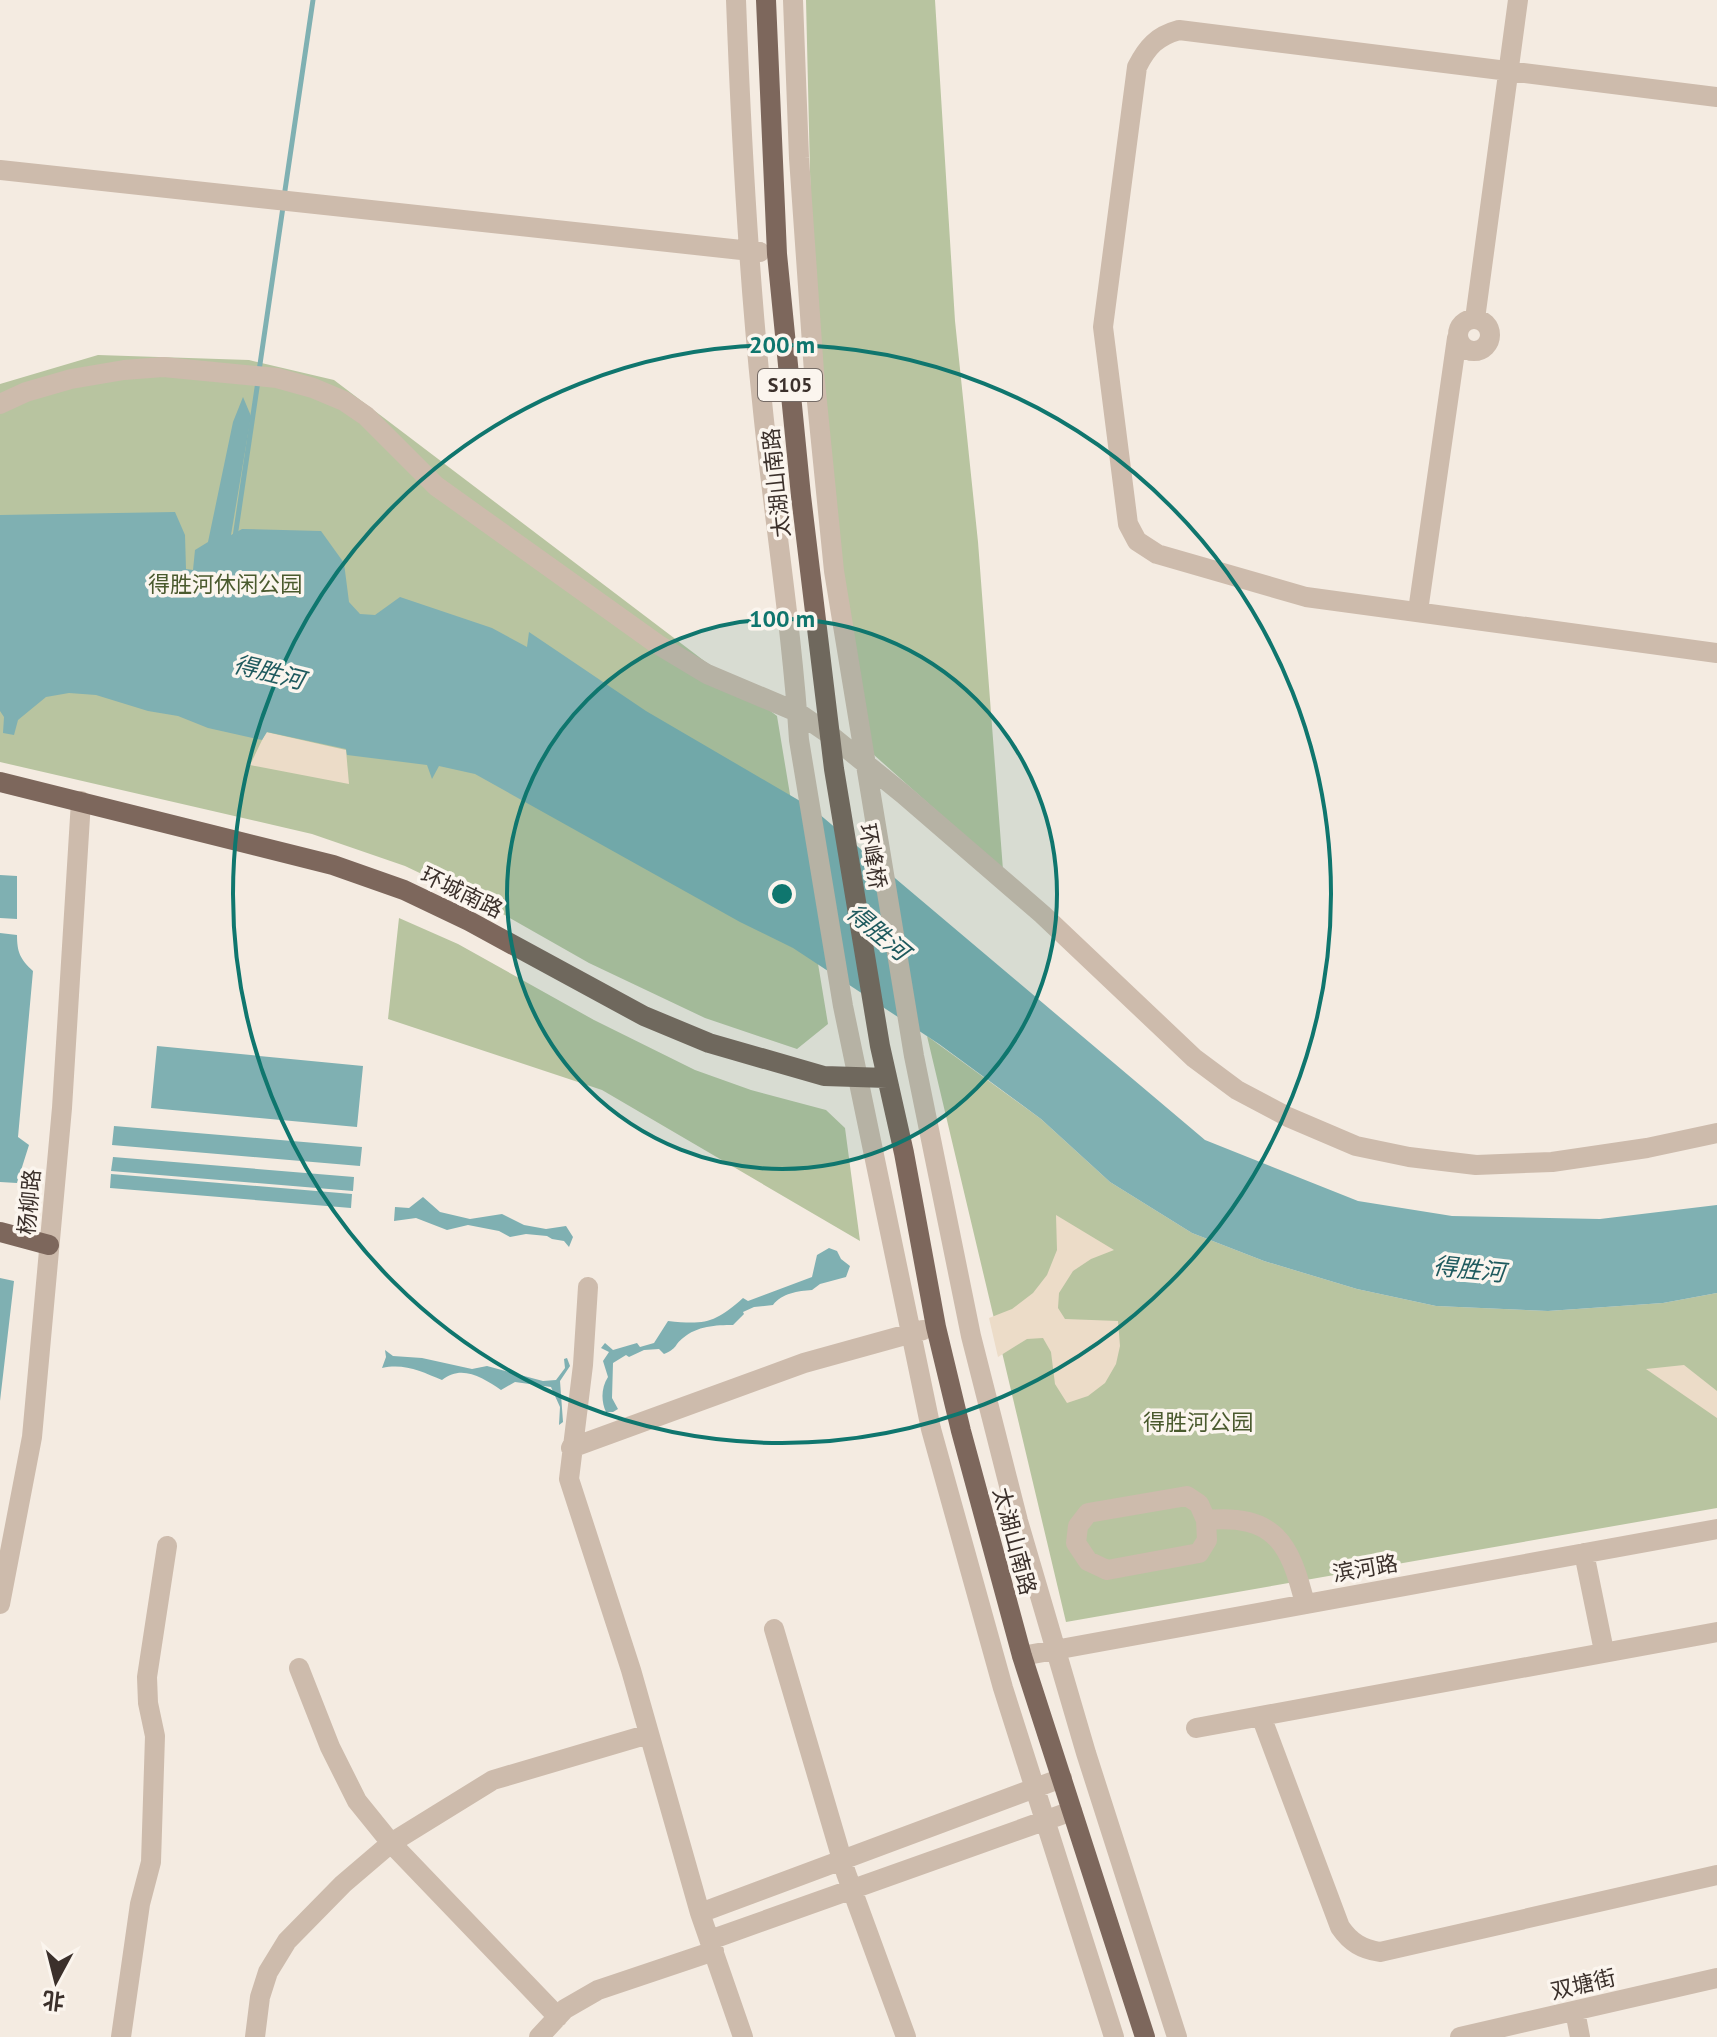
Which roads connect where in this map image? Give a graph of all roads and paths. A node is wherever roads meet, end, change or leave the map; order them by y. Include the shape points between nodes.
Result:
1 (736, 0) edge
2 (766, 0) edge
3 (793, 0) edge
4 (1518, 0) edge
5 (1509, 70) junction
6 (1717, 97) edge
7 (0, 170) edge
8 (777, 254) junction
9 (1475, 319) junction
10 (1457, 338) junction
11 (0, 404) edge
12 (1418, 611) junction
13 (1717, 653) edge
14 (797, 712) junction
15 (829, 734) junction
16 (866, 764) junction
17 (834, 769) joint
18 (0, 782) edge
19 (81, 801) junction
20 (880, 1046) joint
21 (887, 1078) junction
22 (858, 1079) junction
23 (1717, 1133) edge
24 (0, 1232) edge
25 (49, 1245) junction
26 (588, 1287) dead end
27 (936, 1327) junction
28 (910, 1334) junction
29 (571, 1448) junction
30 (1206, 1520) junction
31 (1717, 1529) edge
32 (167, 1546) dead end
33 (1584, 1553) junction
34 (0, 1602) edge
35 (1305, 1604) junction
36 (774, 1629) dead end
37 (1717, 1632) edge
38 (1054, 1650) junction
39 (1604, 1651) junction
40 (1022, 1656) junction
41 (299, 1668) dead end
42 (1261, 1716) junction
43 (1196, 1728) dead end
44 (649, 1734) junction
45 (1062, 1778) junction
46 (1034, 1789) junction
47 (1072, 1811) junction
48 (1044, 1821) junction
49 (391, 1843) junction
50 (843, 1860) junction
51 (1717, 1875) edge
52 (852, 1889) junction
53 (700, 1913) junction
54 (712, 1946) junction
55 (1717, 1978) edge
56 (1575, 2011) junction
57 (558, 2017) junction
58 (121, 2037) edge
59 (255, 2037) edge
60 (539, 2037) edge
61 (743, 2037) edge
62 (906, 2037) edge
63 (1114, 2037) edge
64 (1145, 2037) edge
65 (1177, 2037) edge
66 (1460, 2037) edge
67 (1580, 2037) edge

1 - 14 street via 761,397
2 - 8 main road, 太湖山南路 / S105
3 - 16 street via 814,372 834,571
4 - 5 street
5 - 6 street
5 - 9 street
5 - 12 street via 1179,30 1151,44 1137,67 1103,327 1128,524 1137,541 1157,554 1306,597
7 - 8 street
8 - 15 main road, 太湖山南路 / S105
9 - 10 street via 1461,324
9 - 10 street via 1490,332 1486,347 1467,350
10 - 12 street
11 - 14 street via 71,379 163,367 277,378 313,388 366,416 436,486 657,644 707,674
12 - 13 street
14 - 15 street
14 - 22 street
15 - 16 street
15 - 17 main road, 太湖山南路 / S105
16 - 23 street via 1042,914 1194,1058 1237,1090 1288,1117 1356,1146 1476,1165 1552,1162
16 - 38 street via 914,1056 971,1336
17 - 20 main road, 环峰桥 / S105
18 - 19 main road, 环城南路
19 - 22 main road, 环城南路 via 333,865 404,890 644,1016 709,1043 796,1069
19 - 25 street, 杨柳路
20 - 21 main road, 太湖山南路 / S105
21 - 22 main road, 环城南路
21 - 27 main road, 太湖山南路
22 - 28 street
24 - 25 main road
25 - 34 street, 杨柳路 via 32,1437
26 - 29 street
27 - 28 street
27 - 40 main road, 太湖山南路
28 - 29 street via 804,1363
28 - 46 street via 951,1506
29 - 44 street via 569,1479
30 - 30 street via 1199,1504 1187,1496 1088,1513 1078,1526 1076,1543 1088,1561 1107,1570 1199,1553 1207,1540
30 - 35 street via 1253,1522 1283,1542 1296,1565
31 - 33 street, 滨河路
32 - 58 street via 147,1677 155,1736 151,1862
33 - 35 street, 滨河路
33 - 39 street
35 - 38 street, 滨河路
36 - 50 street
37 - 39 street
38 - 40 street, 滨河路
38 - 65 street
39 - 42 street
40 - 45 main road, 太湖山南路
41 - 49 street via 357,1801
42 - 43 street
42 - 51 street via 1340,1927 1366,1950 1380,1952
44 - 49 street via 493,1780
44 - 53 street
45 - 46 street
45 - 47 main road, 太湖山南路
46 - 48 street
46 - 50 street
47 - 48 street
47 - 64 main road, 太湖山南路
48 - 52 street
48 - 63 street
49 - 57 street
49 - 59 street via 287,1941 268,1972
50 - 52 street
50 - 53 street
52 - 54 street
52 - 62 street
53 - 54 street
54 - 57 street via 598,1990
54 - 61 street
55 - 56 street, 双塘街
56 - 66 street, 双塘街
56 - 67 street
57 - 60 street

